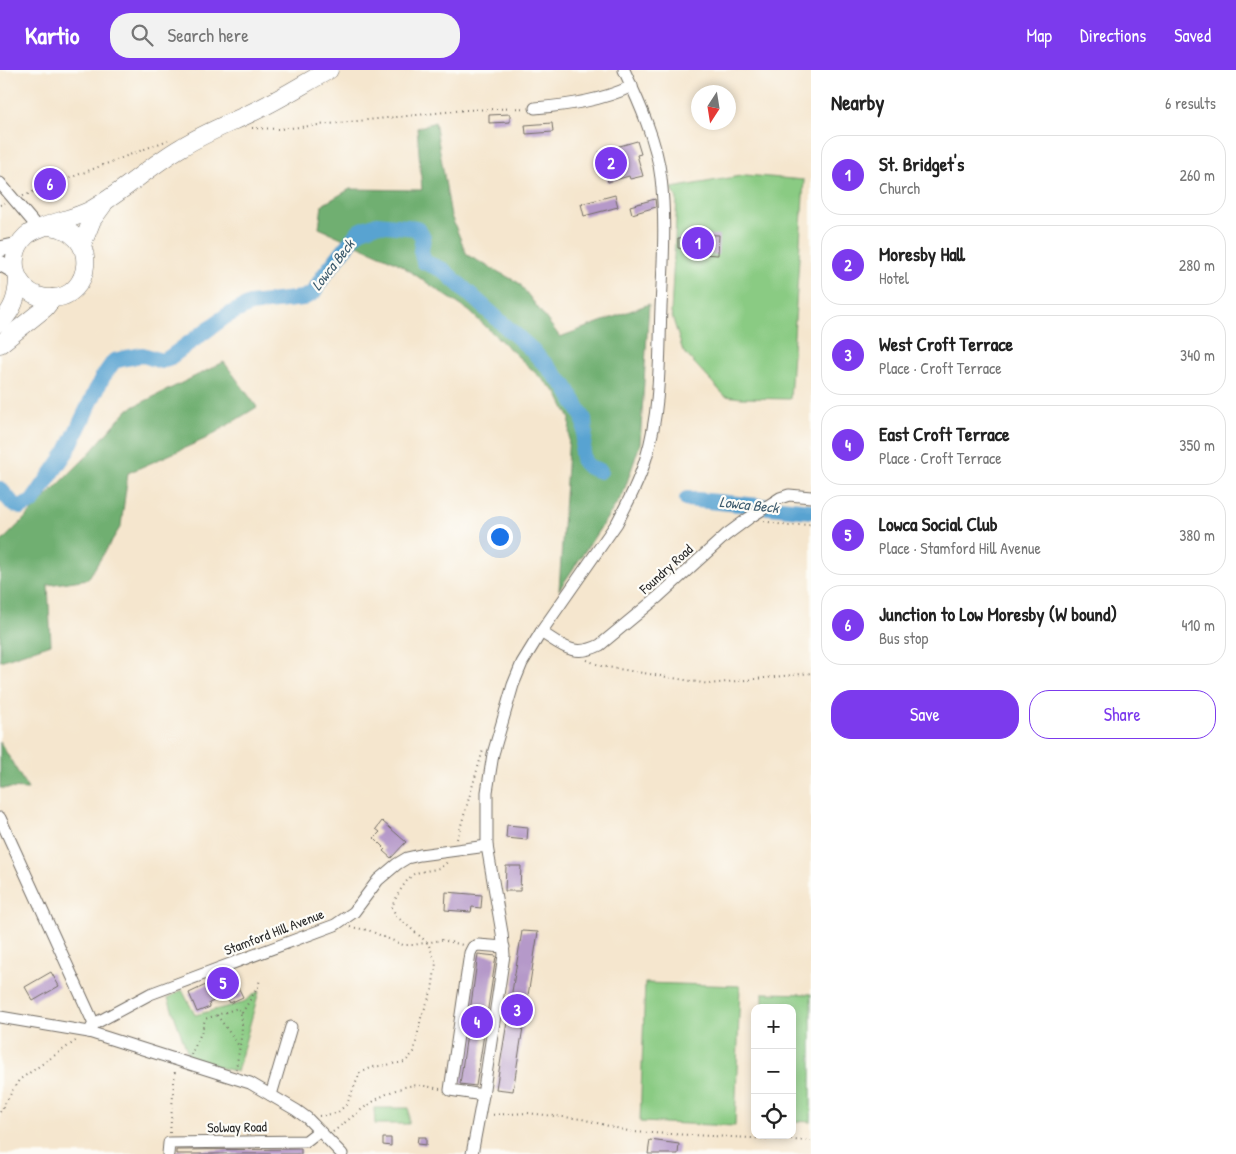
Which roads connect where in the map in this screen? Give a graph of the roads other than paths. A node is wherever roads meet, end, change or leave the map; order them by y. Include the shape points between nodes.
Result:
1 (329, 70) edge
2 (624, 70) edge
3 (632, 86) junction
4 (535, 108) road end
5 (0, 183) edge
6 (106, 201) junction
7 (44, 227) junction
8 (18, 245) junction
9 (82, 245) junction
10 (0, 249) edge
11 (0, 263) edge
12 (17, 276) junction
13 (53, 298) junction
14 (0, 323) edge
15 (0, 344) edge
16 (811, 497) edge
17 (541, 632) junction
18 (0, 818) edge
19 (487, 846) junction
20 (504, 947) junction
21 (0, 1017) edge
22 (290, 1027) dead end
23 (91, 1028) junction
24 (271, 1095) junction
25 (483, 1095) junction
26 (324, 1133) junction
27 (168, 1148) edge
28 (342, 1154) edge
29 (472, 1154) edge

1 - 6 highway via 186,145
2 - 3 street
3 - 4 street via 586,101
3 - 17 street via 652,140 661,177 663,251 655,417 636,487 617,523
5 - 7 street
6 - 7 highway via 88,212
6 - 9 highway via 92,220
7 - 8 highway via 26,236
7 - 9 highway via 61,227 70,231
8 - 10 main road
8 - 12 highway via 14,260
9 - 13 highway via 86,263 79,284 64,296
11 - 12 main road
12 - 13 highway via 26,290
12 - 14 highway via 14,306
13 - 15 highway
16 - 17 street, Foundry Road via 788,495 749,518 600,645 584,651 570,649
17 - 19 street via 517,674 493,754 487,792
18 - 23 street
19 - 20 street
19 - 23 street, Stamford Hill Avenue via 407,858 378,880 354,912 335,926 150,994
20 - 25 street
20 - 25 street via 478,944 470,953 450,1090
21 - 23 street
22 - 24 street
23 - 24 street via 181,1062 250,1083
24 - 26 street
25 - 29 street
26 - 27 street, Solway Road via 306,1141
26 - 28 street

